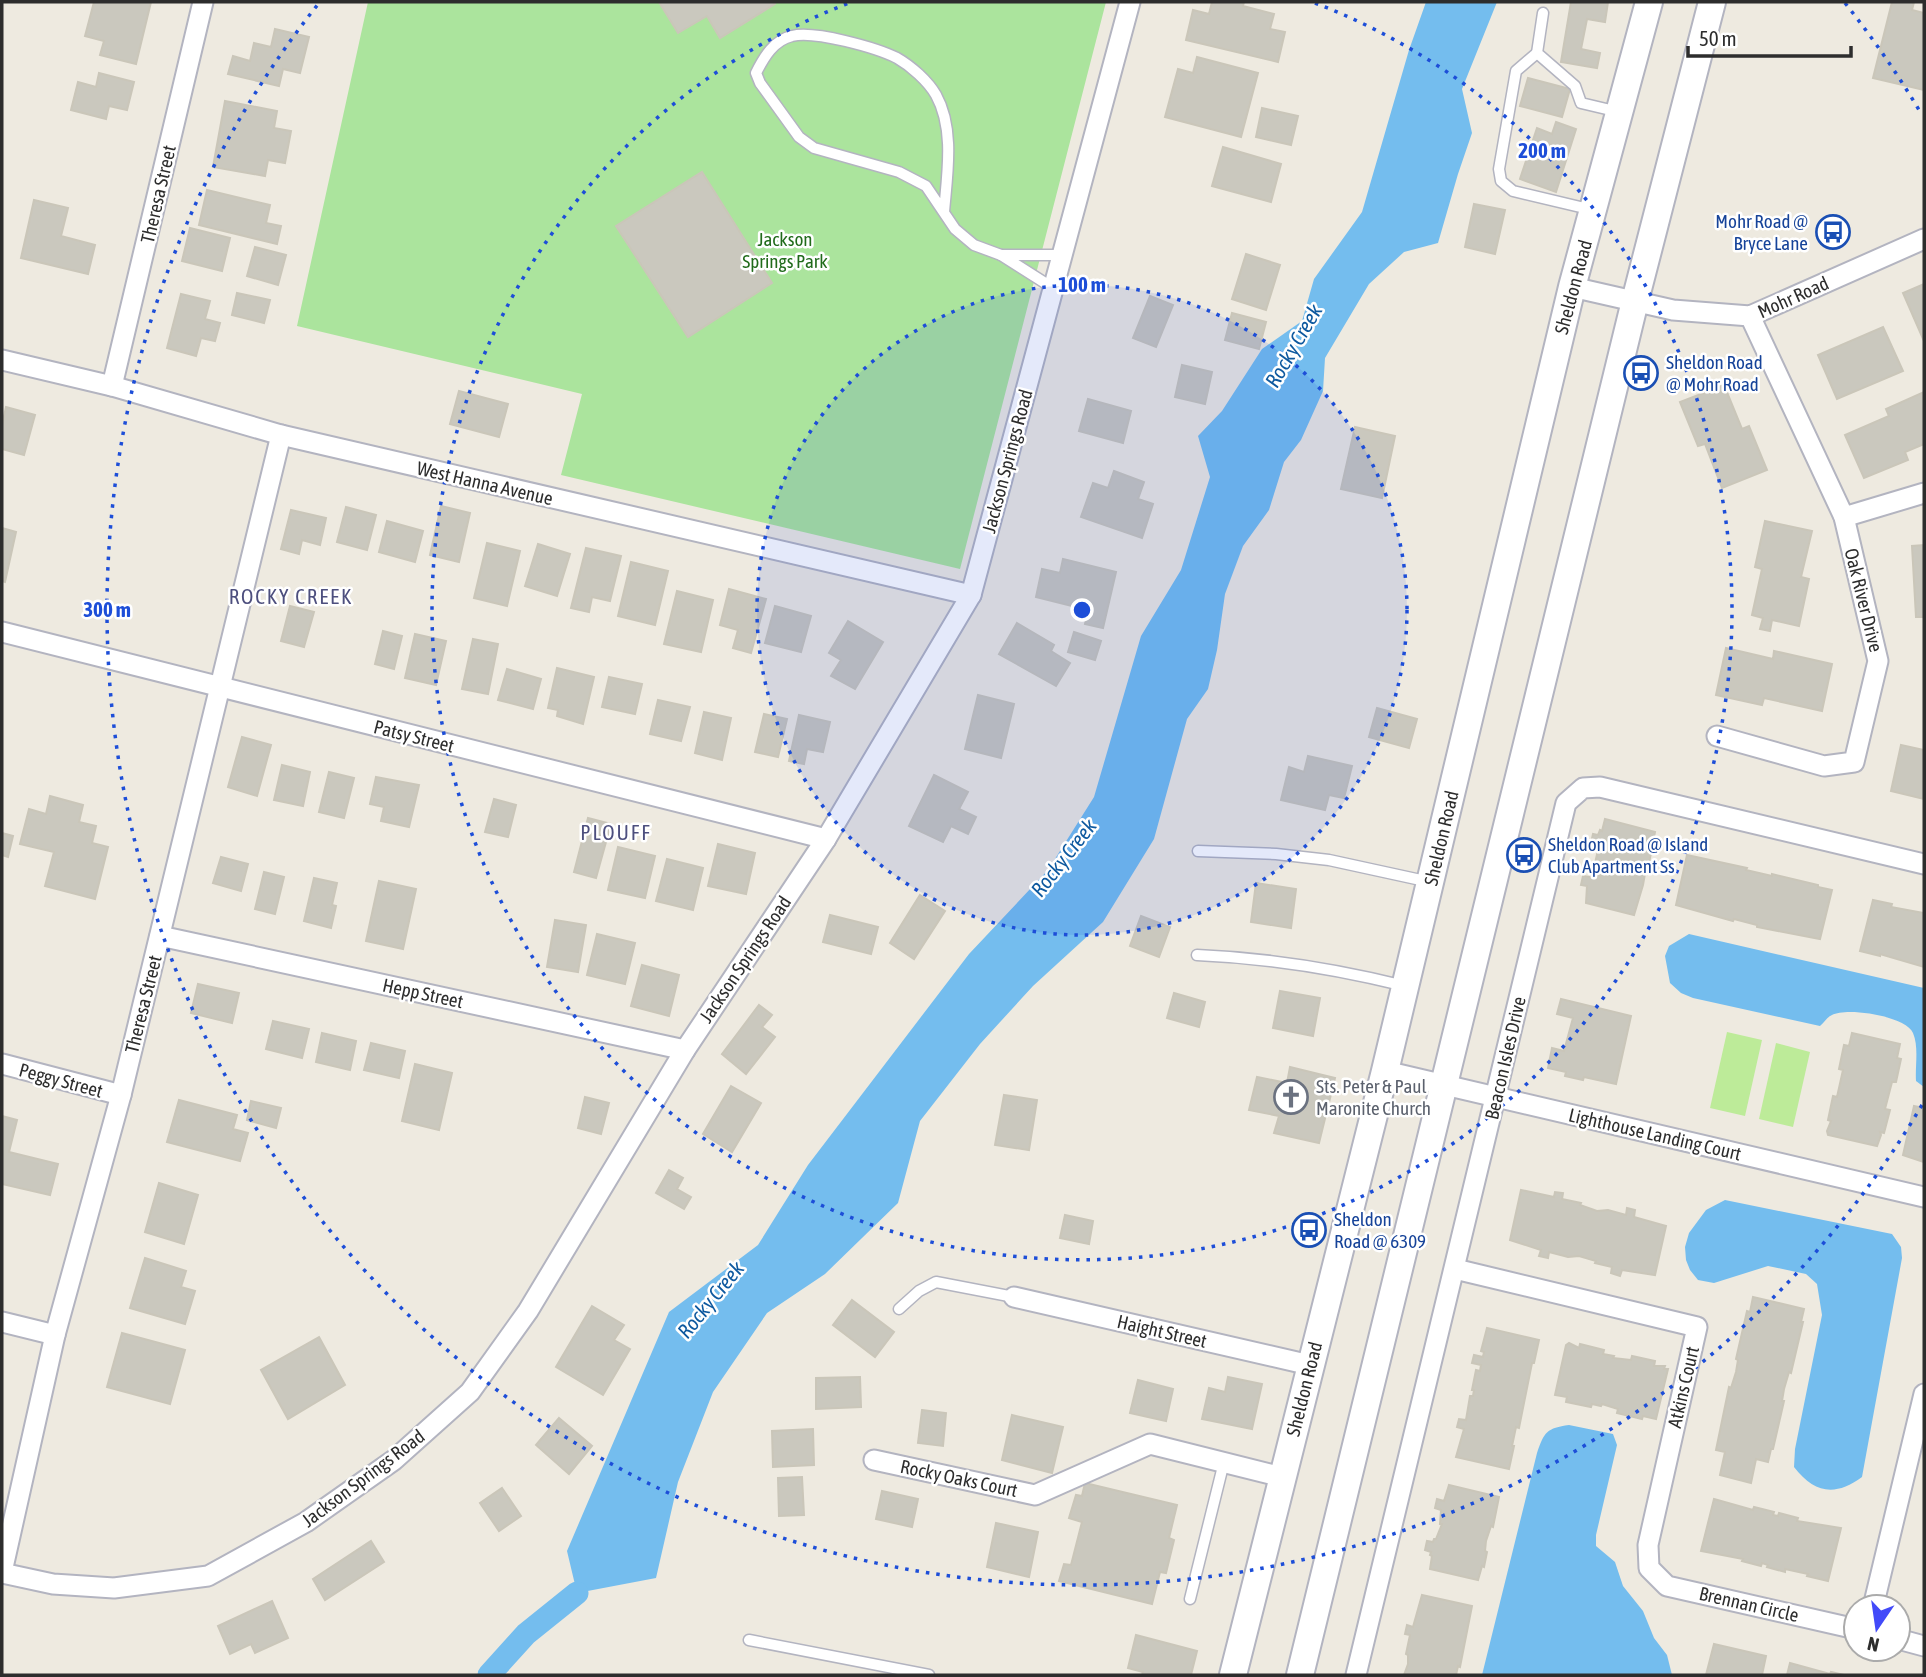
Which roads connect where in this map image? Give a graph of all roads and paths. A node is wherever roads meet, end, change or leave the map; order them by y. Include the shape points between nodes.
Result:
1 (203, 2) edge
2 (1130, 2) edge
3 (1648, 2) edge
4 (1712, 2) edge
5 (1543, 13) dead end
6 (1537, 53) junction
7 (1619, 113) junction
8 (1594, 211) junction
9 (944, 212) junction
10 (1924, 239) edge
11 (1062, 255) junction
12 (1001, 256) junction
13 (1572, 286) junction
14 (1053, 288) junction
15 (1635, 301) junction
16 (1750, 316) junction
17 (2, 360) edge
18 (112, 386) junction
19 (281, 435) junction
20 (1924, 493) edge
21 (1844, 517) junction
22 (971, 595) junction
23 (2, 632) edge
24 (220, 687) junction
25 (1717, 736) dead end
26 (826, 839) junction
27 (1198, 851) dead end
28 (1924, 864) edge
29 (1430, 882) junction
30 (160, 936) junction
31 (1197, 955) dead end
32 (1406, 986) junction
33 (685, 1050) junction
34 (2, 1064) edge
35 (1385, 1071) junction
36 (1445, 1085) junction
37 (121, 1095) junction
38 (1496, 1097) junction
39 (1924, 1197) edge
40 (1455, 1269) junction
41 (1014, 1297) joint
42 (900, 1310) dead end
43 (2, 1322) edge
44 (55, 1335) junction
45 (1310, 1365) junction
46 (1924, 1394) edge
47 (1921, 1420) edge
48 (874, 1460) dead end
49 (1224, 1462) junction
50 (1282, 1477) junction
51 (1649, 1568) joint
52 (2, 1573) edge
53 (1877, 1593) edge
54 (1190, 1599) dead end
55 (1842, 1626) edge
56 (749, 1640) dead end
57 (929, 1675) edge
58 (1233, 1675) edge
59 (1300, 1675) edge
60 (1356, 1675) edge

1 - 18 street, Theresa Street
2 - 11 street, Jackson Springs Road
3 - 7 main road, Sheldon Road
4 - 15 main road
5 - 6 lane
6 - 7 lane via 1575,86 1581,103
6 - 8 lane via 1516,71 1499,169 1501,181 1513,191
7 - 8 main road, Sheldon Road
8 - 13 main road, Sheldon Road
9 - 9 lane via 926,186 900,172 814,148 799,138 756,73 767,52 791,36 811,35 854,43 896,58 916,72 936,95 945,122
9 - 12 lane via 954,229 974,245
10 - 16 street, Mohr Road
11 - 12 lane
11 - 14 street, Jackson Springs Road
12 - 14 lane
13 - 15 street, Mohr Road
13 - 29 main road, Sheldon Road
14 - 22 street, Jackson Springs Road
15 - 16 street, Mohr Road via 1673,310
15 - 36 main road
16 - 21 street, Oak River Drive
17 - 18 street, West Hanna Avenue
18 - 19 street, West Hanna Avenue
19 - 22 street, West Hanna Avenue
19 - 24 street, Theresa Street
20 - 21 street
21 - 25 street, Oak River Drive via 1878,661 1854,762 1824,766
22 - 26 street, Jackson Springs Road
23 - 24 street, Patsy Street
24 - 26 street, Patsy Street
24 - 30 street, Theresa Street
26 - 33 street, Jackson Springs Road
27 - 29 lane via 1315,859
28 - 38 street, Beacon Isles Drive via 1600,787 1583,788 1566,803
29 - 32 main road, Sheldon Road
30 - 33 street, Hepp Street
30 - 37 street, Theresa Street
31 - 32 lane via 1344,971
32 - 35 main road, Sheldon Road
33 - 52 street, Jackson Springs Road via 528,1311 470,1392 394,1460 306,1522 208,1576 114,1588 53,1584
34 - 37 street, Peggy Street
35 - 36 street, Lighthouse Landing Court
35 - 45 main road, Sheldon Road
36 - 38 street, Lighthouse Landing Court
36 - 59 main road
37 - 44 street, Theresa Street
38 - 39 street, Lighthouse Landing Court
38 - 40 street, Beacon Isles Drive
40 - 51 street, Atkins Court via 1697,1326 1648,1545
40 - 60 street, Beacon Isles Drive
41 - 42 lane via 936,1282
41 - 45 street, Haight Street
43 - 44 street
44 - 52 street, Theresa Street
45 - 50 main road, Sheldon Road
46 - 47 street
47 - 53 street
48 - 49 street, Rocky Oaks Court via 1035,1495 1150,1444
49 - 50 street, Rocky Oaks Court
49 - 54 lane
50 - 58 main road, Sheldon Road
51 - 55 street, Brennan Circle via 1667,1586
56 - 57 lane

